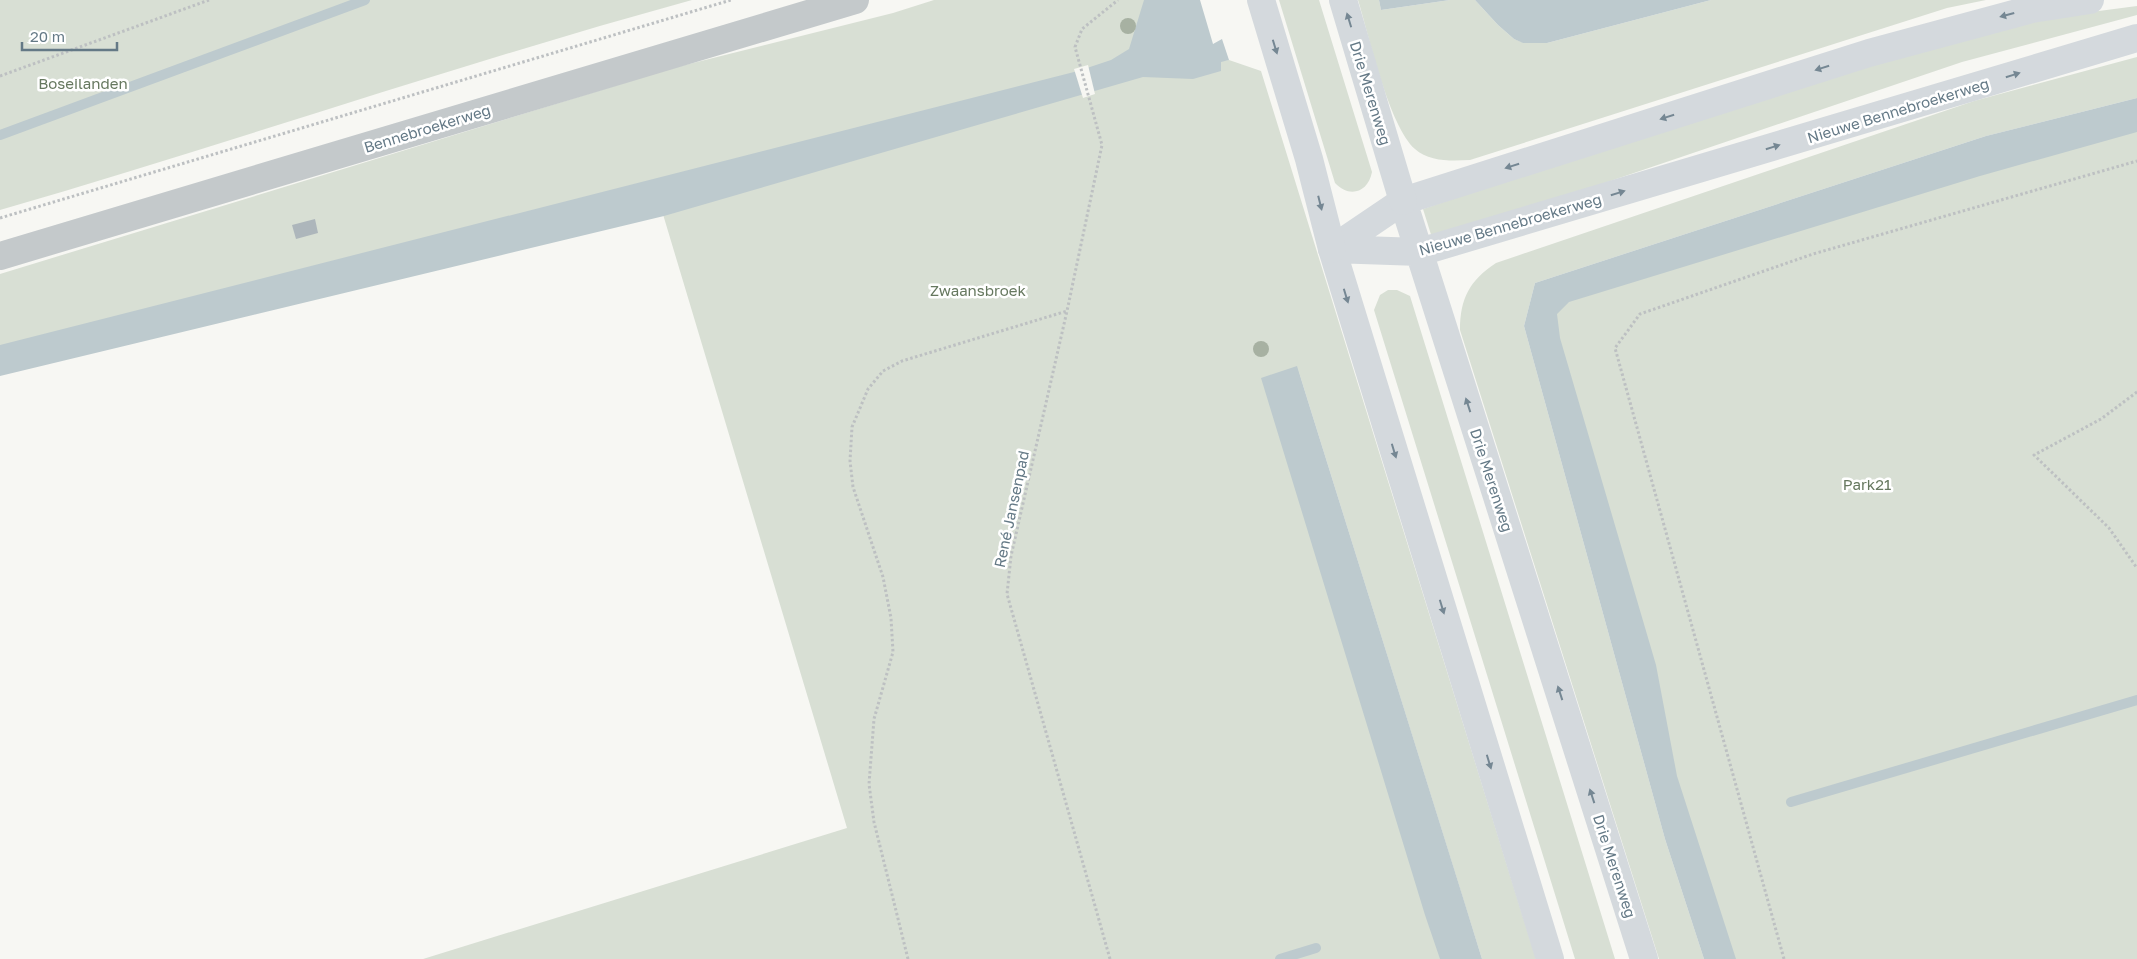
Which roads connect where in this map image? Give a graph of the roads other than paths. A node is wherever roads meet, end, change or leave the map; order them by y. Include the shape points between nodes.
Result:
1 (854, 0) edge
2 (1261, 0) edge
3 (1342, 0) edge
4 (2090, 0) edge
5 (2137, 38) edge
6 (1403, 201) junction
7 (1332, 249) junction
8 (1420, 252) junction
9 (0, 256) edge
10 (1550, 959) edge
11 (1644, 959) edge

1 - 9 street, Bennebroekerweg
2 -> 7 main road via 1309,159
6 -> 3 main road, Drie Merenweg
4 -> 6 main road via 2032,9 1869,53
8 -> 5 main road, Nieuwe Bennebroekerweg
6 - 7 main road
6 - 8 main road, Drie Merenweg
7 - 8 main road, Nieuwe Bennebroekerweg
7 -> 10 main road
11 -> 8 main road, Drie Merenweg

